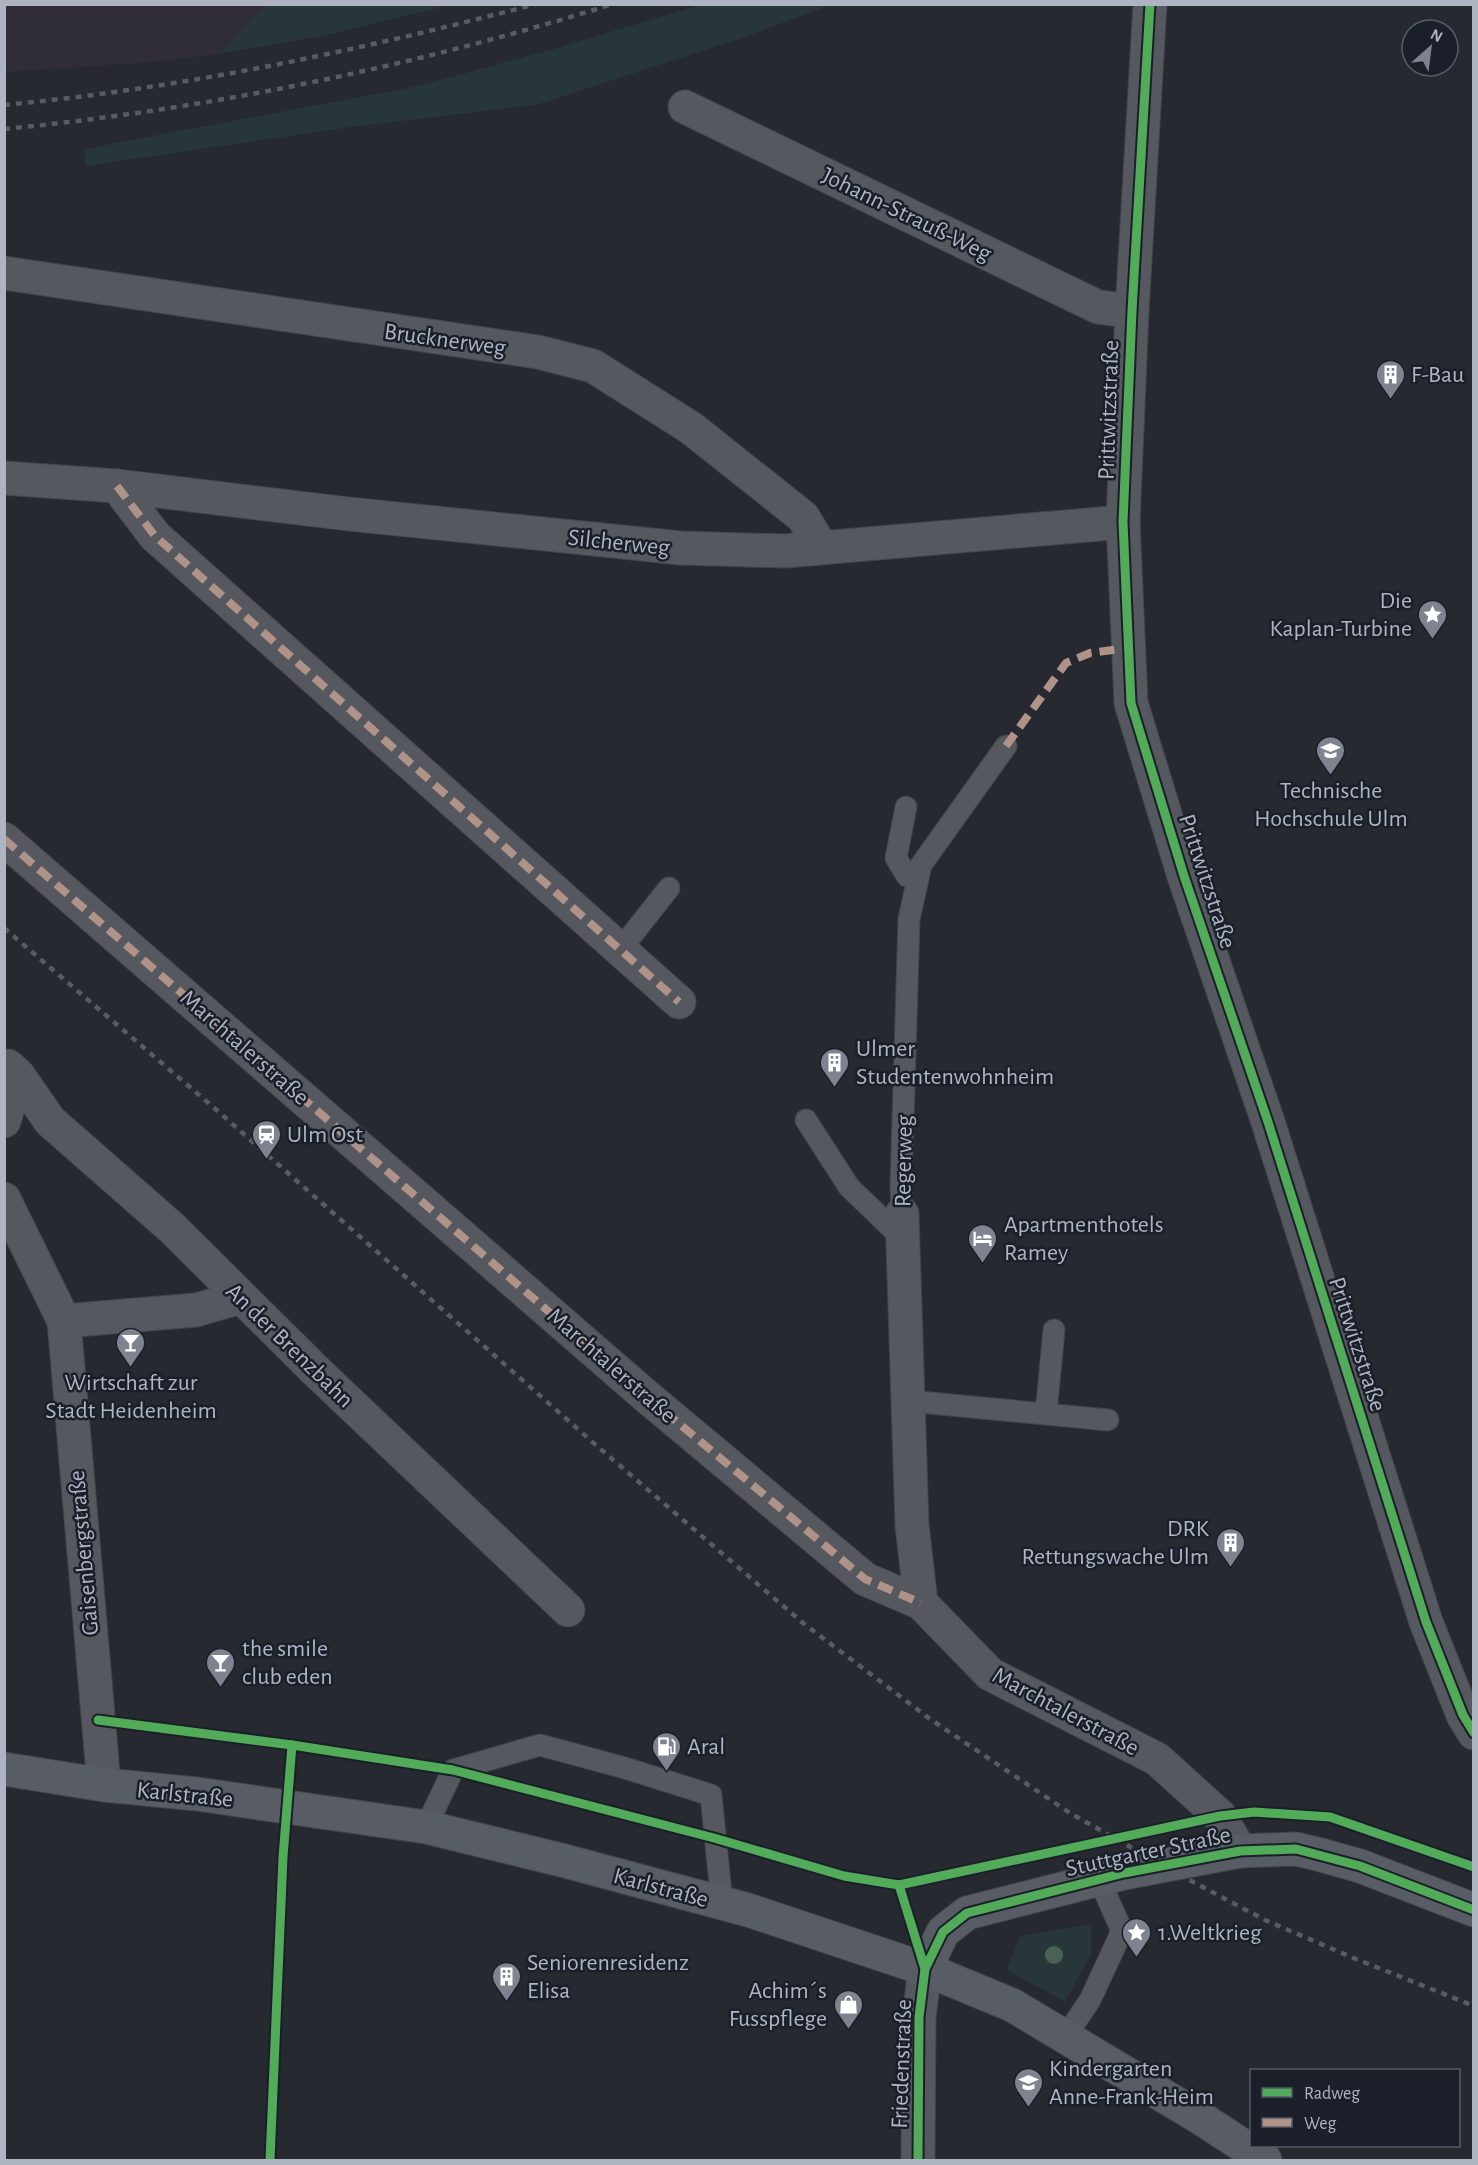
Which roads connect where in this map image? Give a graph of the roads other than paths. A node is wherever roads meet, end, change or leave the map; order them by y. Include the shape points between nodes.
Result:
1 (1150, 4) edge
2 (685, 107) dead end
3 (4, 273) edge
4 (1132, 311) junction
5 (4, 478) edge
6 (117, 486) junction
7 (1123, 522) junction
8 (821, 548) junction
9 (1006, 746) dead end
10 (906, 807) dead end
11 (4, 839) edge
12 (918, 878) junction
13 (669, 888) dead end
14 (620, 950) junction
15 (679, 1002) dead end
16 (11, 1069) edge
17 (806, 1120) dead end
18 (4, 1121) edge
19 (4, 1199) edge
20 (903, 1226) junction
21 (241, 1297) junction
22 (64, 1321) junction
23 (1054, 1330) dead end
24 (909, 1401) junction
25 (1046, 1413) junction
26 (1108, 1420) dead end
27 (921, 1603) junction
28 (568, 1610) dead end
29 (1473, 1733) edge
30 (4, 1768) edge
31 (104, 1785) junction
32 (426, 1827) junction
33 (1240, 1851) junction
34 (1100, 1879) junction
35 (722, 1903) junction
36 (1473, 1910) edge
37 (925, 1969) junction
38 (1066, 2036) junction
39 (918, 2160) edge
40 (1265, 2160) edge

1 - 4 street, Prittwitzstraße
2 - 4 street, Johann-Strauß-Weg via 1098,306
3 - 8 street, Brucknerweg via 538,352 593,366 701,435 803,517
4 - 7 street, Prittwitzstraße
5 - 6 street, Silcherweg
6 - 8 street, Silcherweg via 681,548
6 - 14 street via 155,536
7 - 8 street, Silcherweg
7 - 29 street, Prittwitzstraße via 1131,703 1426,1622
9 - 12 lane, Regerweg via 921,865
10 - 12 lane via 896,858 907,876
11 - 27 street, Marchtalerstraße via 646,1396 865,1579
12 - 20 lane, Regerweg via 909,919
13 - 14 lane
14 - 15 street
16 - 18 street
16 - 21 street, An der Brenzbahn via 50,1121 172,1228
17 - 20 lane via 849,1187
19 - 22 street, Gaisenbergstraße
20 - 24 street, Regerweg
21 - 22 street via 196,1310
21 - 28 street, An der Brenzbahn
22 - 31 street, Gaisenbergstraße
23 - 25 lane
24 - 25 lane
24 - 27 street, Regerweg via 912,1526
25 - 26 lane
27 - 33 street, Marchtalerstraße via 990,1674 1157,1759 1220,1816
30 - 31 main road, Karlstraße
31 - 32 main road, Karlstraße
32 - 35 main road, Karlstraße
32 - 35 lane via 453,1770 540,1745 711,1795
33 - 34 main road, Stuttgarter Straße
33 - 36 main road, Stuttgarter Straße via 1296,1850 1321,1855
34 - 37 main road, Stuttgarter Straße via 967,1913 943,1932
34 - 38 lane via 1122,1931 1090,2000
35 - 37 main road, Karlstraße
37 - 38 main road, Karlstraße via 1012,2005
37 - 39 street, Friedenstraße via 920,2017
38 - 40 main road, Karlstraße

